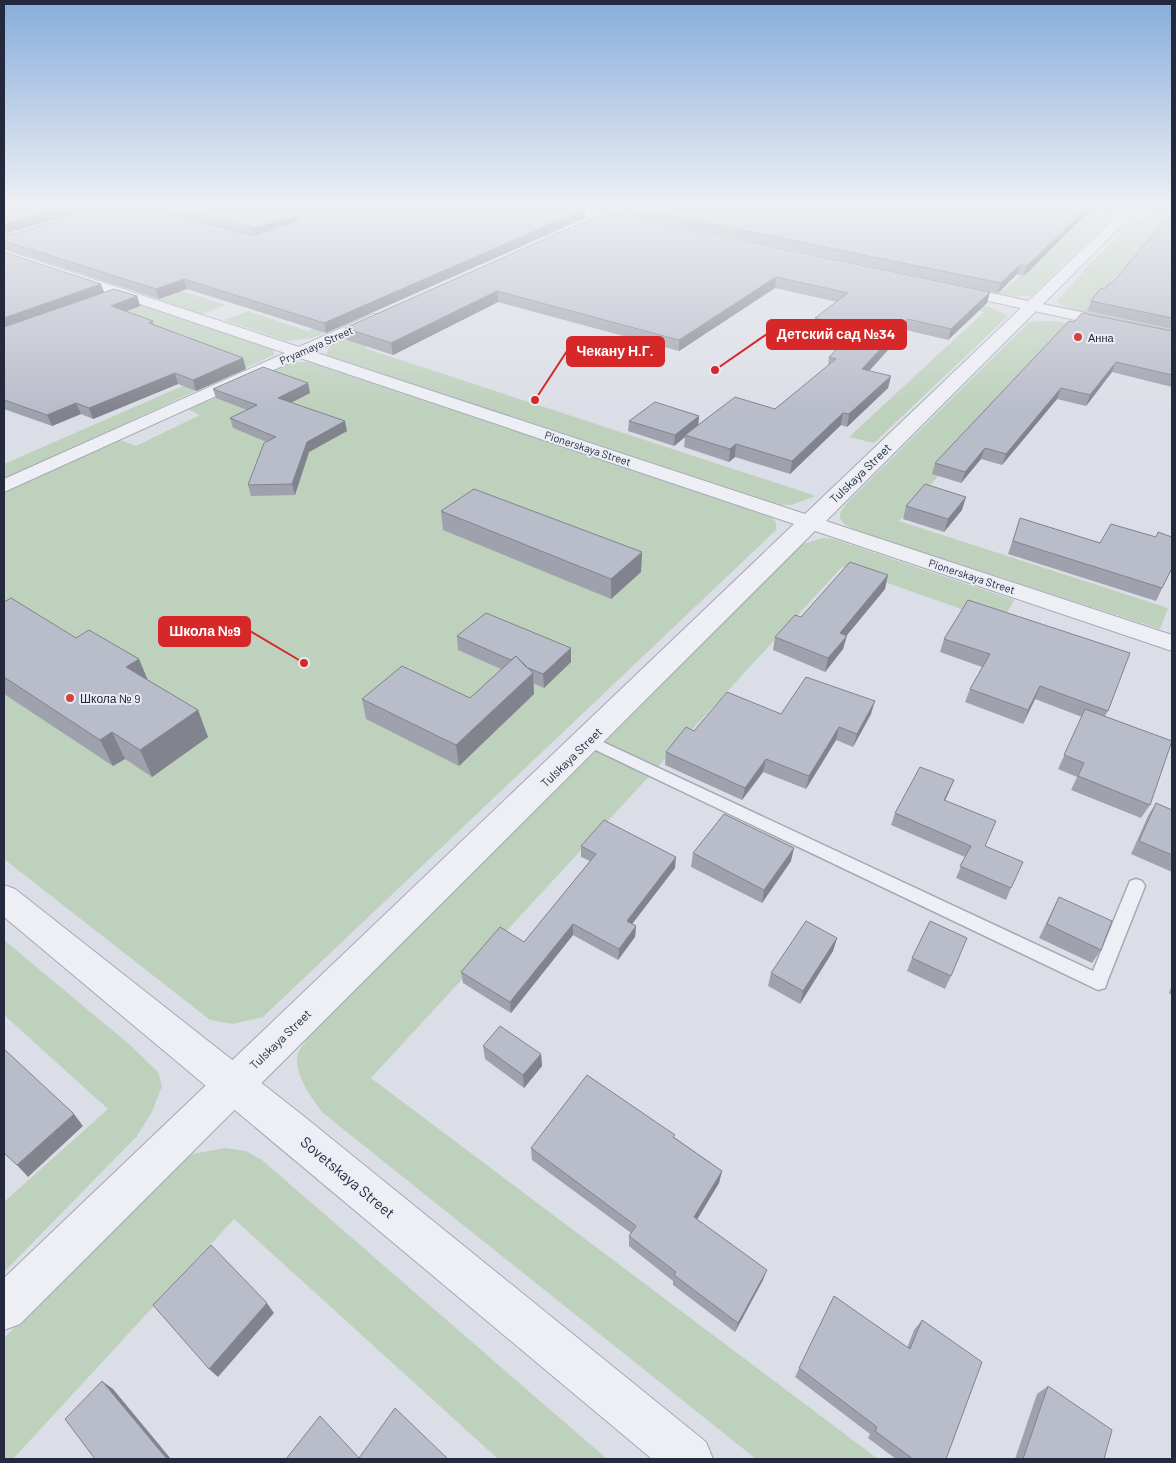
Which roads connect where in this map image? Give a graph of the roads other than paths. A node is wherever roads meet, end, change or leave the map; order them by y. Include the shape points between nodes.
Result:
1 (62, 273) edge
2 (1066, 273) edge
3 (939, 286) edge
4 (122, 293) junction
5 (103, 300) edge
6 (1032, 306) junction
7 (396, 308) edge
8 (1172, 336) edge
9 (299, 352) junction
10 (4, 486) edge
11 (810, 521) junction
12 (1172, 643) edge
13 (588, 740) junction
14 (1136, 886) dead end
15 (4, 898) edge
16 (233, 1085) junction
17 (4, 1308) edge
18 (689, 1459) edge

1 - 4 street, Pionerskaya Street
2 - 6 street, Tulskaya Street
3 - 6 street
4 - 5 lane
4 - 9 street, Pionerskaya Street
6 - 8 street
6 - 11 street, Tulskaya Street
7 - 9 street, Pryamaya Street
9 - 10 street, Pryamaya Street
9 - 11 street, Pionerskaya Street
11 - 12 street, Pionerskaya Street
11 - 13 street, Tulskaya Street
13 - 14 lane via 1098,982
13 - 16 street, Tulskaya Street
15 - 16 street, Sovetskaya Street
16 - 17 street, Tulskaya Street
16 - 18 street, Sovetskaya Street

